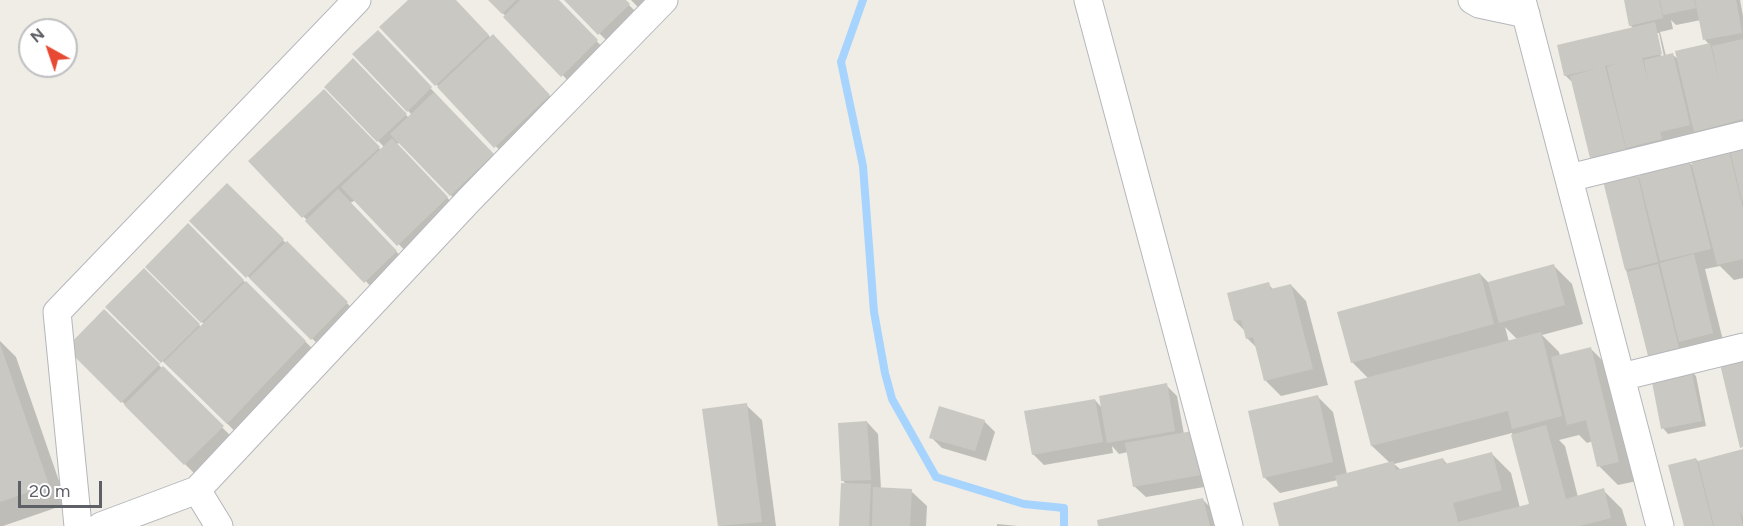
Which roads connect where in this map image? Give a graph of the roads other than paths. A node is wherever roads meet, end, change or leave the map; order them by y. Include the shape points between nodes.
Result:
1 (357, 0) edge
2 (664, 0) edge
3 (1088, 0) edge
4 (1472, 0) edge
5 (1524, 7) edge
6 (1743, 135) edge
7 (1569, 178) junction
8 (1743, 347) edge
9 (1621, 377) junction
10 (197, 490) junction
11 (78, 526) edge
12 (101, 526) edge
13 (219, 526) edge
14 (1229, 526) edge
15 (1660, 526) edge

1 - 11 street via 57,312
2 - 10 street via 469,200
3 - 14 street
4 - 5 street via 1479,4
5 - 7 street
6 - 7 street
7 - 9 street
8 - 9 street
9 - 15 street
10 - 12 street
10 - 13 street

